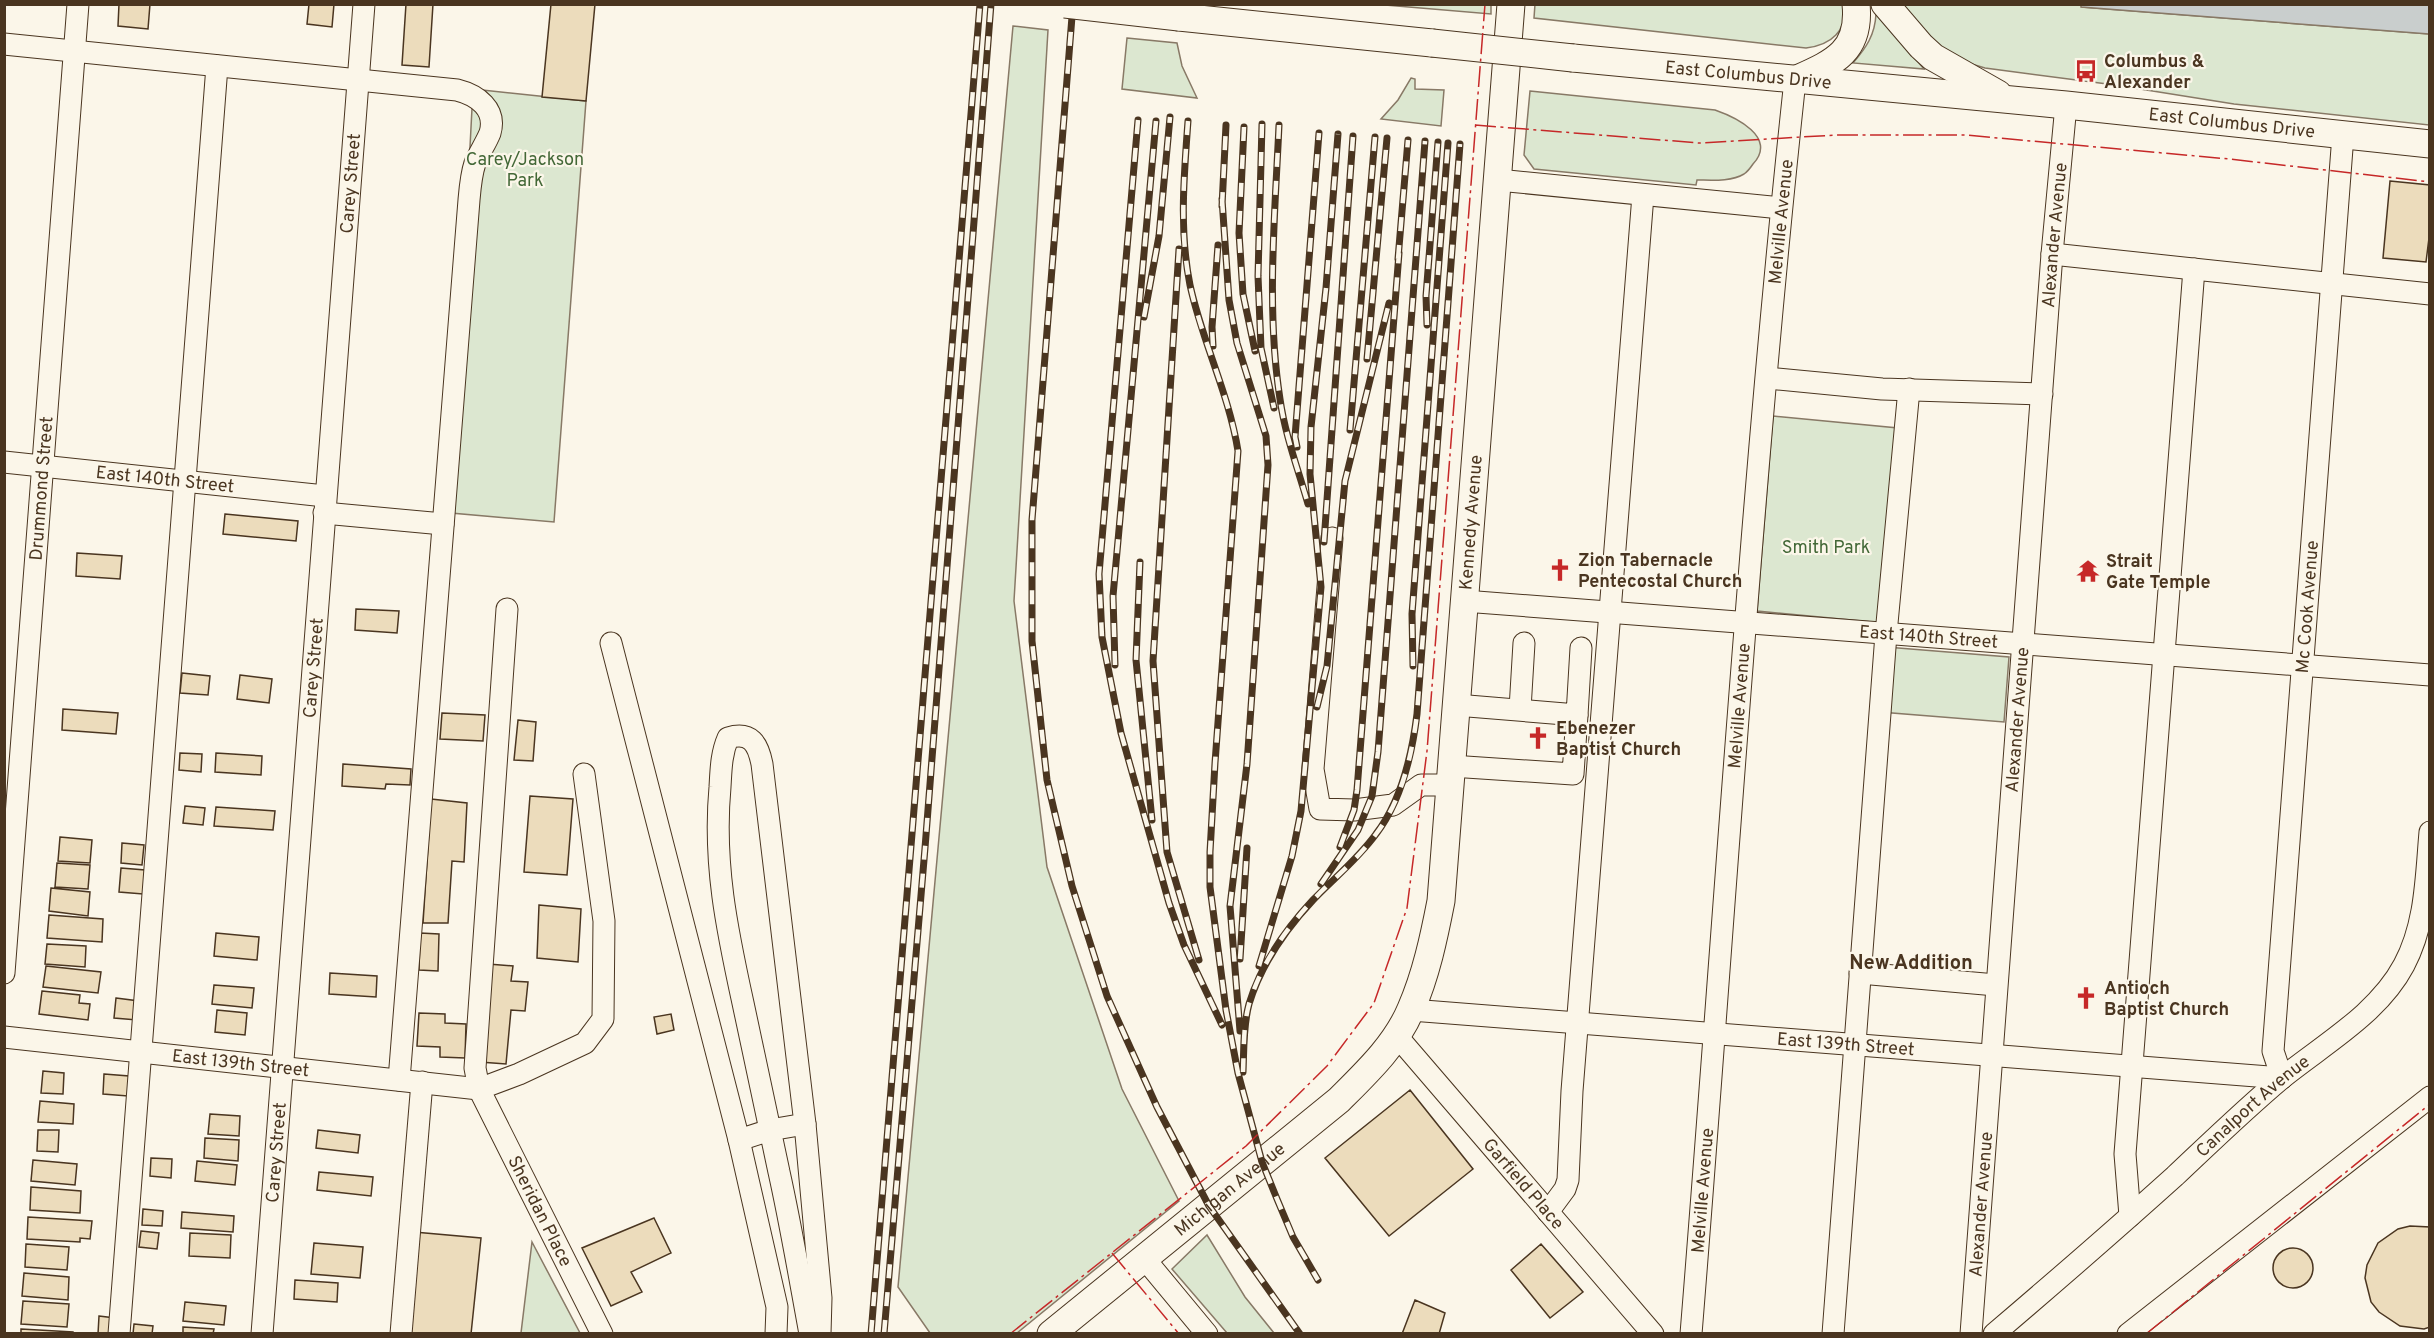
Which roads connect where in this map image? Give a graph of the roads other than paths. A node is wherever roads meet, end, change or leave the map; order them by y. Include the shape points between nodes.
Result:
1 (78, 4) edge
2 (364, 4) edge
3 (1065, 4) edge
4 (1511, 4) edge
5 (1857, 4) edge
6 (1885, 4) edge
7 (4, 44) edge
8 (74, 51) junction
9 (216, 66) junction
10 (1795, 80) junction
11 (358, 81) junction
12 (2007, 99) junction
13 (2066, 105) junction
14 (2343, 135) junction
15 (2430, 144) edge
16 (1498, 180) junction
17 (1643, 195) junction
18 (1781, 208) junction
19 (2052, 254) junction
20 (2194, 269) junction
21 (2332, 283) junction
22 (2430, 294) edge
23 (1767, 378) junction
24 (1909, 389) junction
25 (2042, 394) junction
26 (4, 462) edge
27 (43, 466) junction
28 (184, 481) junction
29 (324, 504) junction
30 (443, 524) junction
31 (1332, 538) dead end
32 (1464, 601) junction
33 (507, 609) dead end
34 (1610, 613) junction
35 (1746, 624) junction
36 (1886, 634) junction
37 (611, 643) dead end
38 (1524, 643) dead end
39 (2023, 644) junction
40 (1581, 648) dead end
41 (2163, 655) junction
42 (2302, 666) junction
43 (2430, 675) edge
44 (1456, 705) junction
45 (1520, 709) junction
46 (1577, 715) junction
47 (584, 774) dead end
48 (1450, 776) junction
49 (2430, 832) edge
50 (4, 973) edge
51 (1860, 973) junction
52 (1996, 985) junction
53 (1411, 1010) junction
54 (1577, 1023) junction
55 (1715, 1034) junction
56 (1396, 1035) junction
57 (4, 1037) edge
58 (1855, 1045) junction
59 (140, 1051) junction
60 (1990, 1055) junction
61 (281, 1066) junction
62 (2131, 1066) junction
63 (2282, 1078) junction
64 (399, 1080) junction
65 (422, 1082) junction
66 (479, 1089) junction
67 (2430, 1096) edge
68 (805, 1124) junction
69 (770, 1130) junction
70 (739, 1140) junction
71 (1548, 1212) junction
72 (2130, 1216) junction
73 (1144, 1258) junction
74 (1062, 1330) edge
75 (119, 1334) edge
76 (261, 1334) edge
77 (401, 1334) edge
78 (602, 1334) edge
79 (776, 1334) edge
80 (810, 1334) edge
81 (820, 1334) edge
82 (1207, 1334) edge
83 (1653, 1334) edge
84 (1691, 1334) edge
85 (1833, 1334) edge
86 (1971, 1334) edge
87 (1994, 1334) edge
88 (2128, 1334) edge

1 - 8 street, Drummond Street
2 - 11 street, Carey Street
3 - 10 main road, East Columbus Drive, bridge
4 - 16 main road, Kennedy Avenue
5 - 10 main road via 1856,33 1850,46 1818,70
6 - 12 main road via 1933,57
7 - 8 street
8 - 9 street
8 - 27 street, Drummond Street
9 - 11 street
9 - 28 street
10 - 12 main road, East Columbus Drive
10 - 18 street, Melville Avenue
11 - 29 street, Carey Street
11 - 30 street via 468,93 488,108 490,116 490,132 472,175 469,200
12 - 13 main road, East Columbus Drive
13 - 14 main road, East Columbus Drive
13 - 19 street, Alexander Avenue
14 - 15 main road, East Columbus Drive
14 - 21 street, Mc Cook Avenue
16 - 17 street
16 - 32 main road, Kennedy Avenue
17 - 18 street
17 - 34 street
18 - 23 street, Melville Avenue
19 - 20 street
19 - 25 street, Alexander Avenue
20 - 21 street
20 - 41 street
21 - 22 street
21 - 42 street, Mc Cook Avenue
23 - 24 street
23 - 35 street, Melville Avenue
24 - 25 street
24 - 36 street
25 - 39 street, Alexander Avenue
26 - 27 street, East 140th Street
27 - 28 street, East 140th Street
27 - 50 street, Drummond Street
28 - 29 street, East 140th Street
28 - 59 street
29 - 30 street, East 140th Street
29 - 61 street, Carey Street
30 - 64 street
31 - 48 street via 1312,769 1320,809 1393,805 1421,785
32 - 34 street, East 140th Street
32 - 44 main road, Kennedy Avenue
33 - 66 street via 475,1068
34 - 35 street, East 140th Street
34 - 54 street
35 - 36 street, East 140th Street
35 - 55 street, Melville Avenue
36 - 39 street, East 140th Street
36 - 51 street
37 - 70 street
38 - 45 street
39 - 41 street, East 140th Street
39 - 52 street, Alexander Avenue
40 - 46 street
41 - 42 street, East 140th Street
41 - 62 street
42 - 43 street, East 140th Street
42 - 63 street, Mc Cook Avenue via 2273,1051
44 - 45 street
44 - 48 main road, Kennedy Avenue
45 - 46 street
46 - 48 street via 1573,774
47 - 66 street via 604,921 603,1018 585,1043
48 - 53 main road, Kennedy Avenue via 1441,901
49 - 63 street, Canalport Avenue via 2421,917 2404,966 2370,1007
51 - 52 street
51 - 58 street
52 - 60 street, Alexander Avenue
53 - 54 street, East 139th Street
53 - 56 main road, Kennedy Avenue
54 - 55 street, East 139th Street
54 - 71 street via 1568,1180
55 - 58 street, East 139th Street
55 - 84 street, Melville Avenue
56 - 71 street, Garfield Place
56 - 73 main road, Michigan Avenue via 1376,1063 1340,1100
57 - 59 street, East 139th Street
58 - 60 street, East 139th Street
58 - 85 street
59 - 61 street, East 139th Street
59 - 75 street
60 - 62 street, East 139th Street
60 - 86 street, Alexander Avenue
61 - 64 street, East 139th Street
61 - 76 street, Carey Street
62 - 63 street, East 139th Street
62 - 72 street via 2125,1154
63 - 72 street, Canalport Avenue
64 - 65 street, East 139th Street
65 - 66 street, East 139th Street
65 - 77 street
66 - 78 street, Sheridan Place
67 - 88 street
68 - 69 street
68 - 69 street via 762,764 751,739 738,735 728,738 723,749 716,843 727,928
68 - 81 street via 821,1298
69 - 70 street
69 - 80 street
70 - 79 street via 777,1307
71 - 83 street, Garfield Place
72 - 87 street, Canalport Avenue
73 - 74 main road, Michigan Avenue
73 - 82 street

